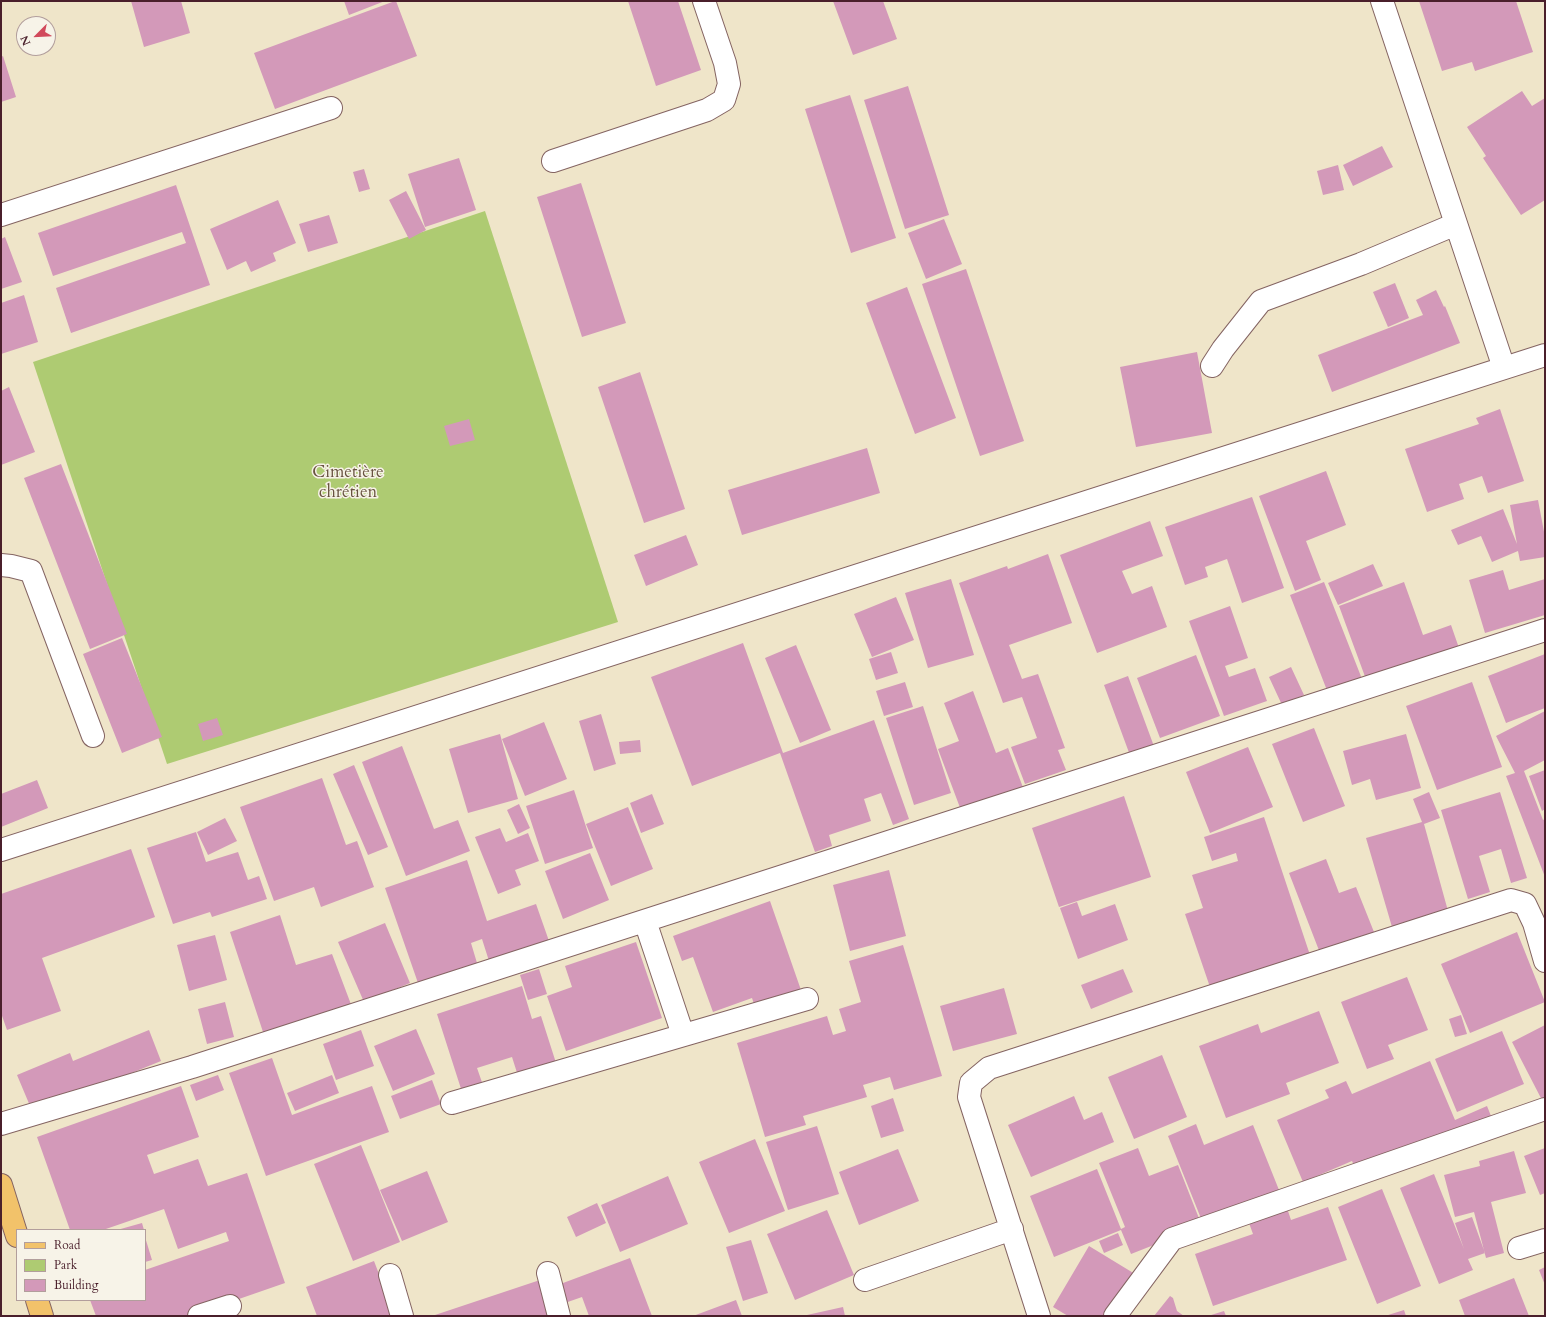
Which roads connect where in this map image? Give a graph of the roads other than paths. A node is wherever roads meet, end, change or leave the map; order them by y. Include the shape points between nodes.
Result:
1 (704, 1) edge
2 (1382, 1) edge
3 (331, 108) dead end
4 (553, 161) dead end
5 (1, 215) edge
6 (1456, 224) junction
7 (1545, 355) edge
8 (1212, 366) dead end
9 (1504, 368) junction
10 (1, 565) edge
11 (1545, 630) edge
12 (93, 736) dead end
13 (1, 850) edge
14 (645, 921) junction
15 (1545, 962) edge
16 (807, 999) dead end
17 (682, 1035) junction
18 (452, 1103) dead end
19 (1545, 1109) edge
20 (1, 1124) edge
21 (1, 1185) edge
22 (1012, 1229) junction
23 (16, 1233) edge
24 (1545, 1240) edge
25 (1519, 1248) dead end
26 (548, 1273) dead end
27 (390, 1275) dead end
28 (865, 1280) dead end
29 (37, 1301) edge
30 (230, 1306) dead end
31 (42, 1316) edge
32 (199, 1316) edge
33 (402, 1316) edge
34 (559, 1316) edge
35 (1039, 1316) edge
36 (1114, 1316) edge

1 - 4 street via 725,62 729,84 724,100 707,110
2 - 6 street
3 - 5 street
6 - 8 street via 1361,264 1261,301
6 - 9 street
7 - 9 street
9 - 13 street
10 - 12 street via 31,571
11 - 14 street
14 - 17 street
14 - 20 street via 192,1067
15 - 22 street via 1534,923 1525,904 1511,900 989,1068 971,1083 969,1097
16 - 17 street
17 - 18 street
19 - 36 street via 1172,1239
21 - 23 main road
22 - 28 street
22 - 35 street
24 - 25 street
26 - 34 street
27 - 33 street
29 - 31 main road
30 - 32 street

